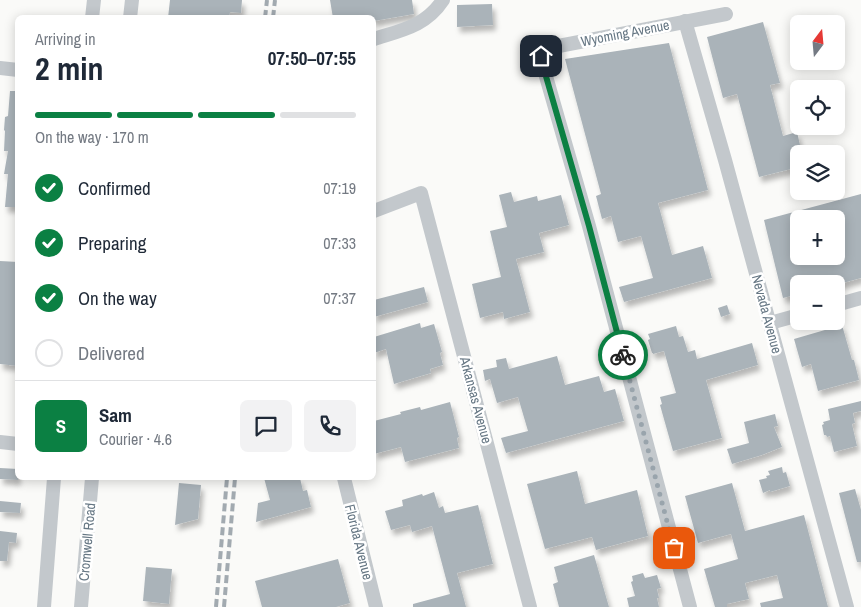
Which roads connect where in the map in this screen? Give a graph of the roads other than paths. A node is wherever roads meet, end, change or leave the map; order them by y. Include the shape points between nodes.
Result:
1 (94, 0) edge
2 (132, 0) edge
3 (444, 0) edge
4 (726, 14) dead end
5 (92, 15) edge
6 (130, 15) edge
7 (685, 21) junction
8 (376, 38) edge
9 (0, 68) edge
10 (15, 70) edge
11 (376, 210) edge
12 (861, 298) edge
13 (845, 302) edge
14 (790, 317) edge
15 (770, 323) junction
16 (0, 442) edge
17 (15, 444) edge
18 (54, 480) edge
19 (92, 480) edge
20 (344, 480) edge
21 (44, 607) edge
22 (81, 607) edge
23 (376, 607) edge
24 (530, 607) edge
25 (690, 607) edge
26 (848, 607) edge

1 - 5 street
2 - 6 street
3 - 8 street via 422,22
4 - 7 street, Wyoming Avenue
7 - 15 street, Nevada Avenue
7 - 25 street, Wyoming Avenue via 548,48 541,59 589,226
9 - 10 street
11 - 24 street, Arkansas Avenue via 421,193
12 - 13 street
14 - 15 street
15 - 26 street, Nevada Avenue
16 - 17 street
18 - 21 street
19 - 22 street, Cromwell Road
20 - 23 street, Florida Avenue

